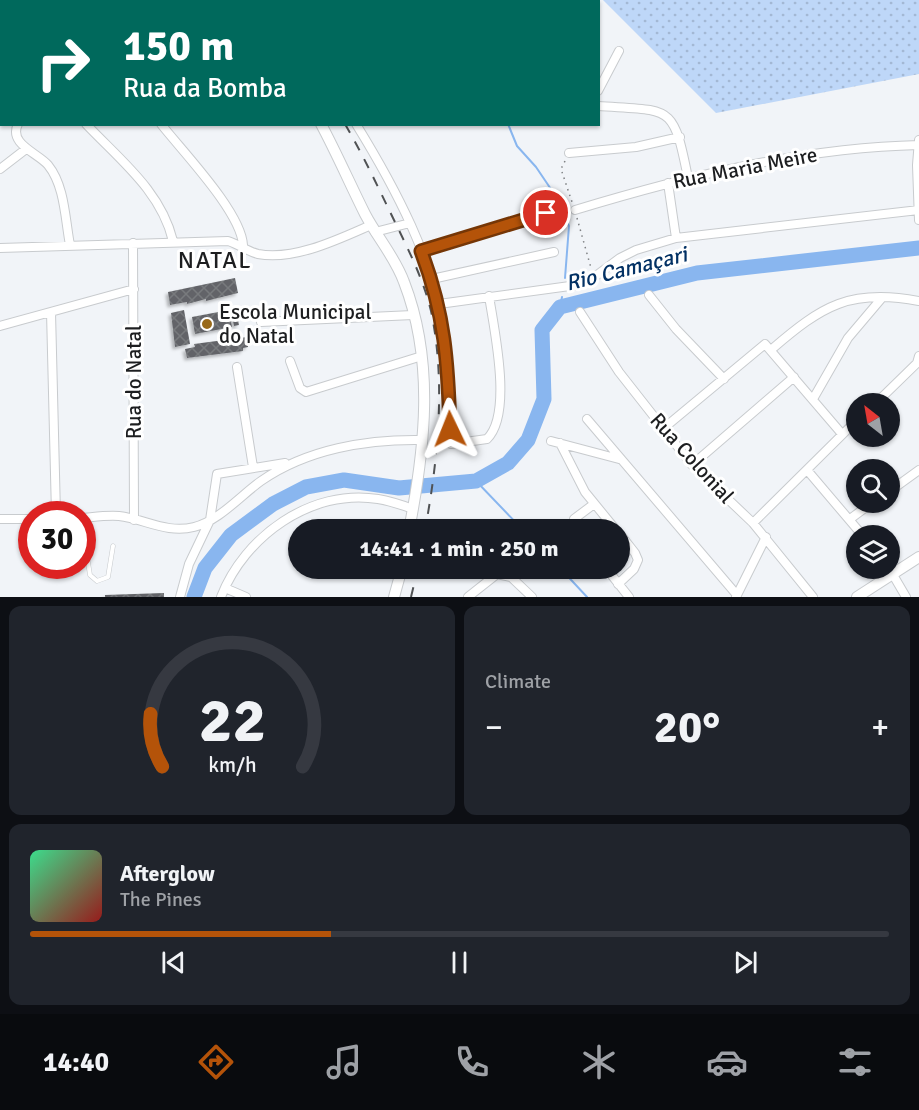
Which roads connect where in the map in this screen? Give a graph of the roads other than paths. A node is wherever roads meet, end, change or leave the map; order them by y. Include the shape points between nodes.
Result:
1 (620, 51) dead end
2 (600, 87) edge
3 (600, 106) edge
4 (18, 126) edge
5 (88, 126) edge
6 (163, 126) edge
7 (322, 126) edge
8 (357, 126) edge
9 (680, 137) junction
10 (919, 140) edge
11 (919, 145) edge
12 (26, 149) junction
13 (569, 153) dead end
14 (0, 169) edge
15 (688, 178) junction
16 (668, 183) junction
17 (575, 210) dead end
18 (918, 211) edge
19 (546, 213) dead end
20 (919, 220) edge
21 (410, 223) junction
22 (373, 228) junction
23 (676, 238) junction
24 (173, 241) junction
25 (133, 243) junction
26 (70, 244) junction
27 (243, 245) junction
28 (0, 248) edge
29 (421, 251) junction
30 (554, 252) dead end
31 (432, 279) junction
32 (134, 289) junction
33 (649, 295) dead end
34 (489, 296) junction
35 (881, 299) junction
36 (919, 301) edge
37 (439, 304) junction
38 (51, 312) junction
39 (580, 312) dead end
40 (413, 315) junction
41 (261, 322) dead end
42 (0, 326) edge
43 (769, 347) junction
44 (422, 356) junction
45 (918, 361) edge
46 (290, 362) dead end
47 (237, 367) dead end
48 (794, 377) junction
49 (724, 379) junction
50 (886, 393) edge
51 (813, 399) junction
52 (587, 419) dead end
53 (664, 428) junction
54 (846, 430) edge
55 (842, 434) junction
56 (422, 440) junction
57 (619, 459) junction
58 (289, 463) junction
59 (692, 465) junction
60 (253, 467) junction
61 (807, 470) junction
62 (919, 470) edge
63 (900, 484) edge
64 (56, 501) edge
65 (594, 504) junction
66 (414, 505) junction
67 (858, 513) edge
68 (96, 517) edge
69 (0, 519) edge
70 (18, 519) edge
71 (412, 519) edge
72 (574, 519) edge
73 (607, 519) edge
74 (850, 519) junction
75 (134, 520) junction
76 (210, 520) junction
77 (753, 523) junction
78 (855, 525) edge
79 (766, 537) junction
80 (113, 546) dead end
81 (630, 546) edge
82 (919, 557) edge
83 (900, 568) edge
84 (630, 573) edge
85 (95, 579) edge
86 (399, 579) edge
87 (402, 579) edge
88 (490, 579) edge
89 (513, 579) edge
90 (614, 579) edge
91 (623, 579) edge
92 (882, 579) edge
93 (896, 579) edge
94 (618, 584) junction
95 (225, 588) junction
96 (737, 596) edge
97 (180, 597) edge
98 (221, 597) edge
99 (246, 597) edge
100 (394, 597) edge
101 (403, 597) edge
102 (468, 597) edge
103 (532, 597) edge
104 (629, 597) edge
105 (813, 597) edge
106 (857, 597) edge
107 (906, 597) edge

1 - 2 street
3 - 9 street via 666,114
4 - 12 street via 17,137
5 - 24 street via 154,196 168,221
6 - 27 street via 232,213
7 - 22 street
8 - 21 street
9 - 13 street via 636,147
9 - 15 street
10 - 11 street
11 - 15 street, Rua Maria Meire via 782,159
11 - 18 street
12 - 14 street
12 - 26 street via 40,157 58,181
15 - 16 street, Rua Maria Meire
16 - 17 street, Rua Maria Meire
16 - 23 street
18 - 20 street
18 - 23 street
19 - 29 street
21 - 22 street
21 - 29 street
22 - 27 street via 299,252 258,254
22 - 40 street via 404,282
23 - 34 street via 636,250 577,285
24 - 25 street
24 - 27 street via 228,241
25 - 26 street
25 - 32 street, Rua do Natal
26 - 28 street
29 - 31 street
30 - 31 street
31 - 37 street
32 - 38 street
32 - 75 street, Rua do Natal
33 - 49 street via 682,337
34 - 37 street
34 - 37 street via 500,373 496,424 487,439 451,444 448,356
35 - 36 street
35 - 43 street via 833,304
35 - 51 street via 848,338
38 - 42 street
38 - 64 street
39 - 53 street, Rua Colonial via 619,372
40 - 41 street
40 - 44 street
43 - 48 street
43 - 49 street via 763,345
44 - 46 street via 306,392 300,388
44 - 56 street via 426,389
45 - 50 street
47 - 60 street
48 - 51 street
48 - 59 street
49 - 53 street
51 - 55 street
52 - 57 street
53 - 59 street, Rua Colonial
54 - 55 street
55 - 61 street
56 - 58 street via 372,441
56 - 66 street
57 - 65 street via 555,442
57 - 96 street
58 - 60 street
58 - 76 street
59 - 77 street, Rua Colonial
60 - 76 street via 217,474
61 - 74 street
61 - 77 street
62 - 63 street
65 - 72 street
65 - 73 street
66 - 71 street
66 - 95 street via 376,499 312,506 263,536 244,555
67 - 74 street
68 - 75 street
69 - 70 street
74 - 78 street
75 - 76 street via 177,529 193,528
76 - 97 street via 189,564
77 - 79 street, Rua Colonial
79 - 96 street
79 - 105 street, Rua Colonial
80 - 85 lane via 108,576
81 - 84 street via 638,560
82 - 83 street
86 - 100 street
87 - 101 street
88 - 102 street
89 - 103 street
90 - 94 street
91 - 94 street
92 - 106 street
93 - 107 street
94 - 104 street
95 - 98 street
95 - 99 street

